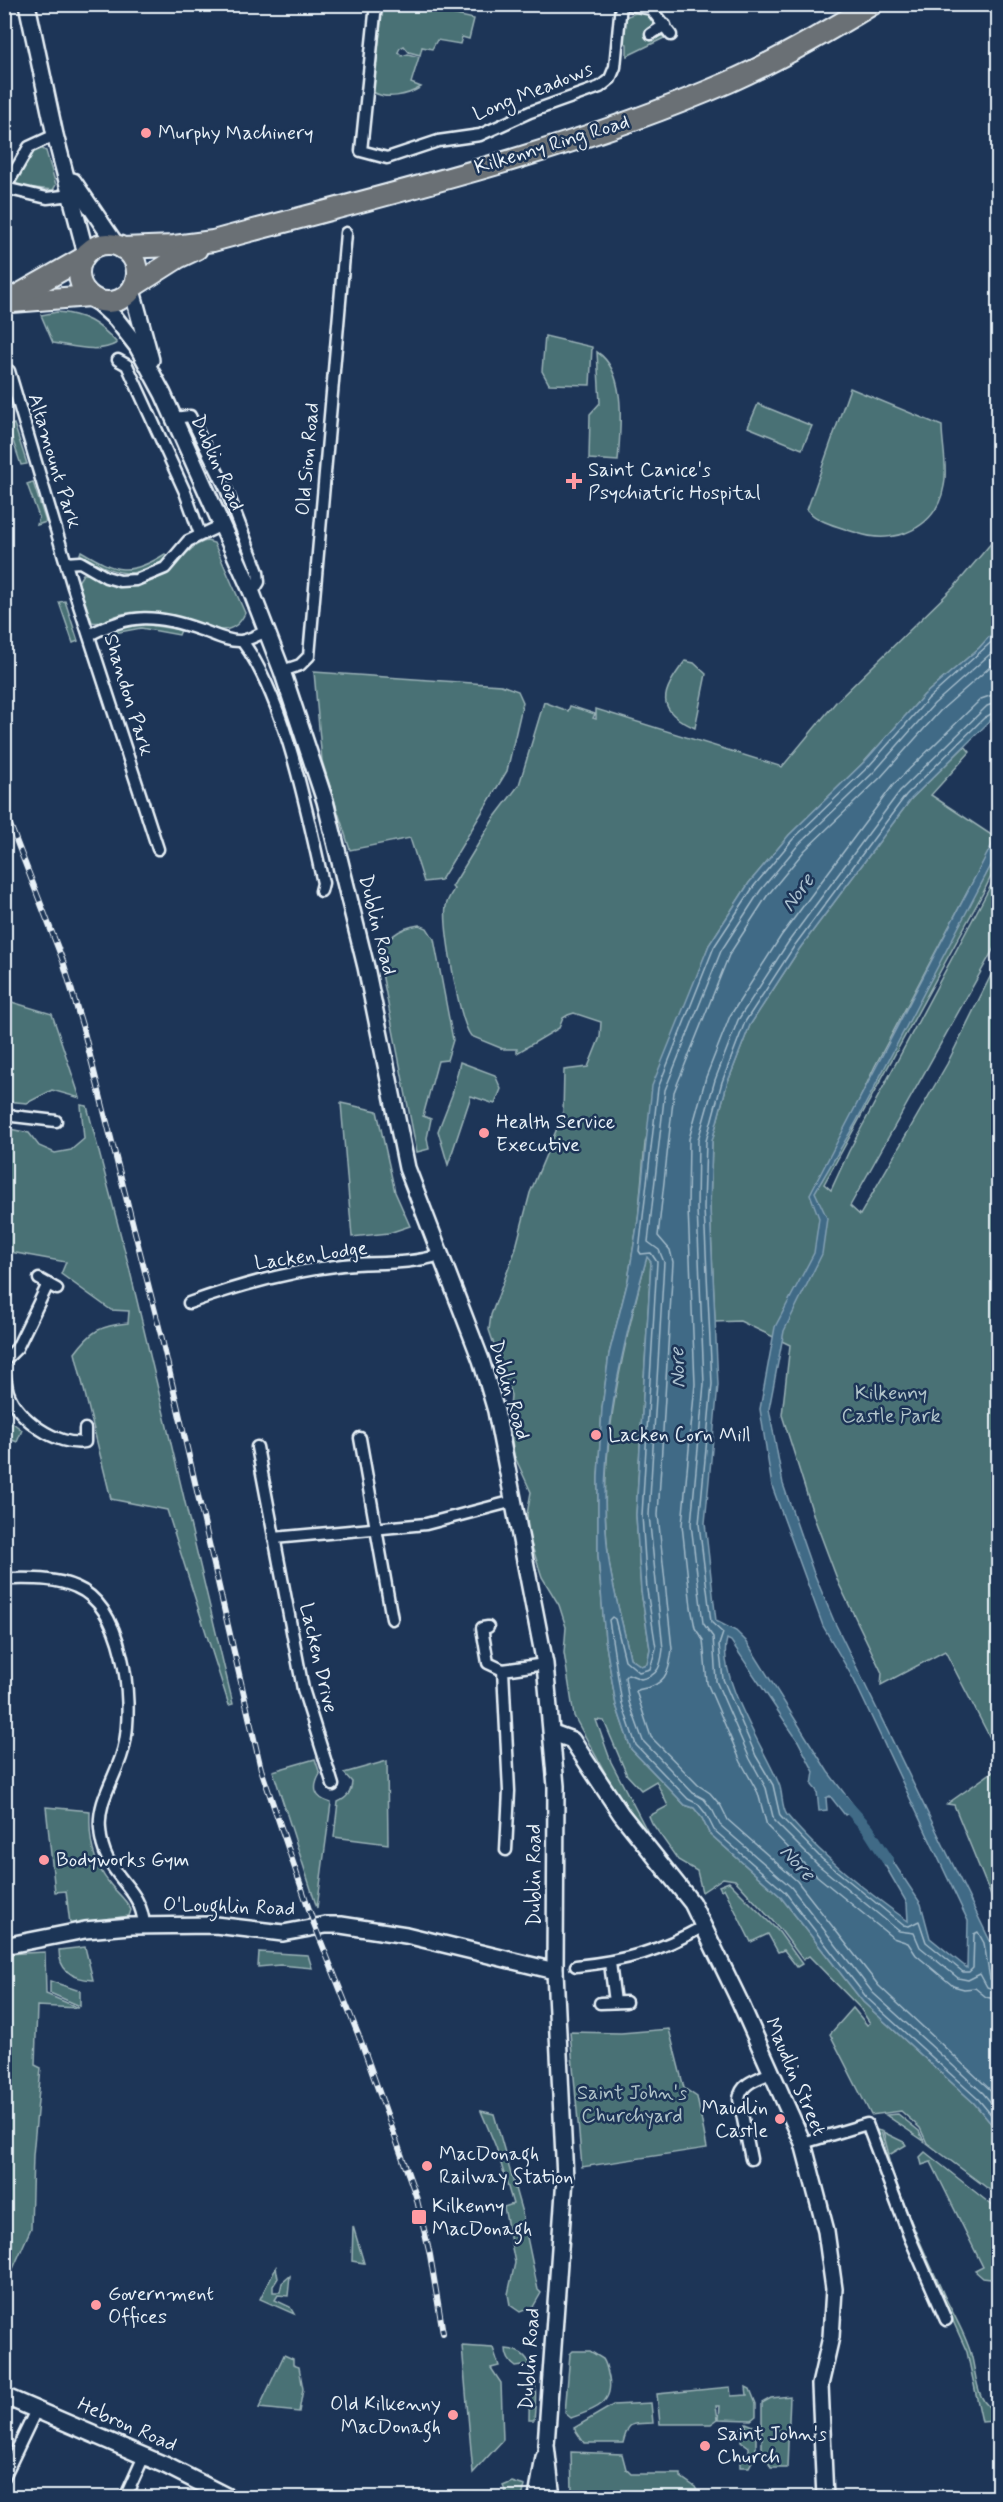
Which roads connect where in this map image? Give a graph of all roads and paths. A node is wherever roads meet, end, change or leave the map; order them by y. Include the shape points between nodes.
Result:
1 (27, 4) edge
2 (376, 4) edge
3 (621, 4) edge
4 (626, 4) edge
5 (873, 4) edge
6 (651, 34) dead end
7 (55, 135) junction
8 (65, 168) junction
9 (71, 195) junction
10 (346, 233) dead end
11 (213, 242) junction
12 (120, 247) junction
13 (84, 256) junction
14 (133, 288) junction
15 (92, 298) junction
16 (118, 360) dead end
17 (9, 371) dead end
18 (163, 394) junction
19 (174, 418) junction
20 (222, 525) junction
21 (200, 534) junction
22 (66, 562) junction
23 (252, 593) junction
24 (267, 631) junction
25 (89, 634) junction
26 (242, 641) junction
27 (282, 671) junction
28 (158, 849) dead end
29 (321, 891) dead end
30 (4, 1115) edge
31 (56, 1120) dead end
32 (440, 1255) junction
33 (48, 1284) dead end
34 (189, 1303) dead end
35 (4, 1361) edge
36 (4, 1373) edge
37 (6, 1394) edge
38 (85, 1429) dead end
39 (360, 1438) dead end
40 (257, 1447) dead end
41 (514, 1502) junction
42 (374, 1529) junction
43 (274, 1538) junction
44 (4, 1579) edge
45 (392, 1619) dead end
46 (488, 1627) dead end
47 (544, 1664) junction
48 (503, 1670) junction
49 (553, 1733) junction
50 (333, 1785) dead end
51 (506, 1850) dead end
52 (144, 1925) junction
53 (704, 1926) junction
54 (4, 1946) edge
55 (610, 1963) junction
56 (576, 1966) dead end
57 (555, 1971) junction
58 (600, 2003) dead end
59 (771, 2073) junction
60 (802, 2143) junction
61 (752, 2159) dead end
62 (946, 2320) dead end
63 (4, 2396) edge
64 (37, 2408) junction
65 (546, 2445) junction
66 (144, 2456) junction
67 (4, 2477) edge
68 (536, 2495) edge
69 (125, 2498) edge
70 (230, 2498) edge
71 (552, 2498) edge
72 (825, 2498) edge

1 - 7 main road
2 - 3 street, Long Meadows via 361,151 387,158 438,141 480,135 600,87 610,79 615,67
4 - 6 street via 651,9 668,30
5 - 11 highway, Kilkenny Ring Road via 824,34 731,81 637,119 528,155
7 - 8 main road
7 - 9 street via 29,147 4,188 47,198
8 - 9 main road
8 - 12 main road via 106,233
9 - 13 main road
10 - 27 street, Old Sion Road via 309,656 300,665
11 - 12 highway, Kilkenny Ring Road
11 - 14 highway, Kilkenny Ring Road via 178,258
12 - 13 highway via 102,245
12 - 14 highway via 134,260 137,278
13 - 15 highway via 78,275 83,289
13 - 15 highway via 4,303
14 - 15 highway via 112,303
14 - 18 main road, Dublin Road
15 - 18 main road, Dublin Road via 116,319 136,346
16 - 21 street via 127,365
17 - 22 street, Altamount Park
18 - 19 main road, Dublin Road
19 - 20 main road, Dublin Road
19 - 23 street via 190,416 226,489 258,572 259,582
20 - 21 street
20 - 23 main road, Dublin Road
21 - 22 street via 188,541 165,568 136,580 120,581 80,562
22 - 25 street, Altamount Park
23 - 24 main road, Dublin Road
24 - 26 street
24 - 27 main road, Dublin Road
25 - 26 street, Shandon Park via 126,618 146,616
25 - 28 street, Shandon Park
26 - 29 street via 263,677 280,720 323,883
27 - 32 main road, Dublin Road via 325,801 366,967 407,1168
30 - 31 street
32 - 34 street, Lacken Lodge via 421,1261 343,1265 247,1283
32 - 41 main road, Dublin Road via 494,1402
33 - 35 street via 17,1348
36 - 37 street
37 - 38 street via 50,1436 66,1443 85,1442
39 - 42 street
40 - 43 street, Lacken Drive
41 - 42 street via 426,1524
41 - 47 main road, Dublin Road
42 - 43 street
42 - 45 street
43 - 50 street, Lacken Drive via 303,1689
44 - 52 street via 49,1579 77,1587 97,1601 108,1615 129,1702 125,1745 101,1809 101,1844 111,1868 140,1902
46 - 48 street via 482,1628 488,1663
47 - 48 street
47 - 49 main road, Dublin Road
48 - 51 street via 509,1791
49 - 53 main road, Maudlin Street via 572,1740 627,1823 692,1903
49 - 57 main road, Dublin Road
52 - 54 main road, O'Loughlin Road via 85,1930
52 - 57 main road, O'Loughlin Road via 215,1925 283,1933 341,1925 406,1935
53 - 55 street via 673,1943
53 - 59 main road, Maudlin Street
55 - 56 street
55 - 58 street via 620,2002
57 - 65 main road, Dublin Road via 564,2178
59 - 60 main road, Maudlin Street
59 - 61 street via 740,2091
60 - 62 street via 867,2124
60 - 72 main road, Maudlin Street via 826,2231 834,2289 831,2337 820,2385
63 - 64 main road, Hebron Road
64 - 66 main road, Hebron Road
64 - 67 street
65 - 68 main road, Dublin Road
65 - 71 main road, Dublin Road
66 - 69 street
66 - 70 main road, Hebron Road

